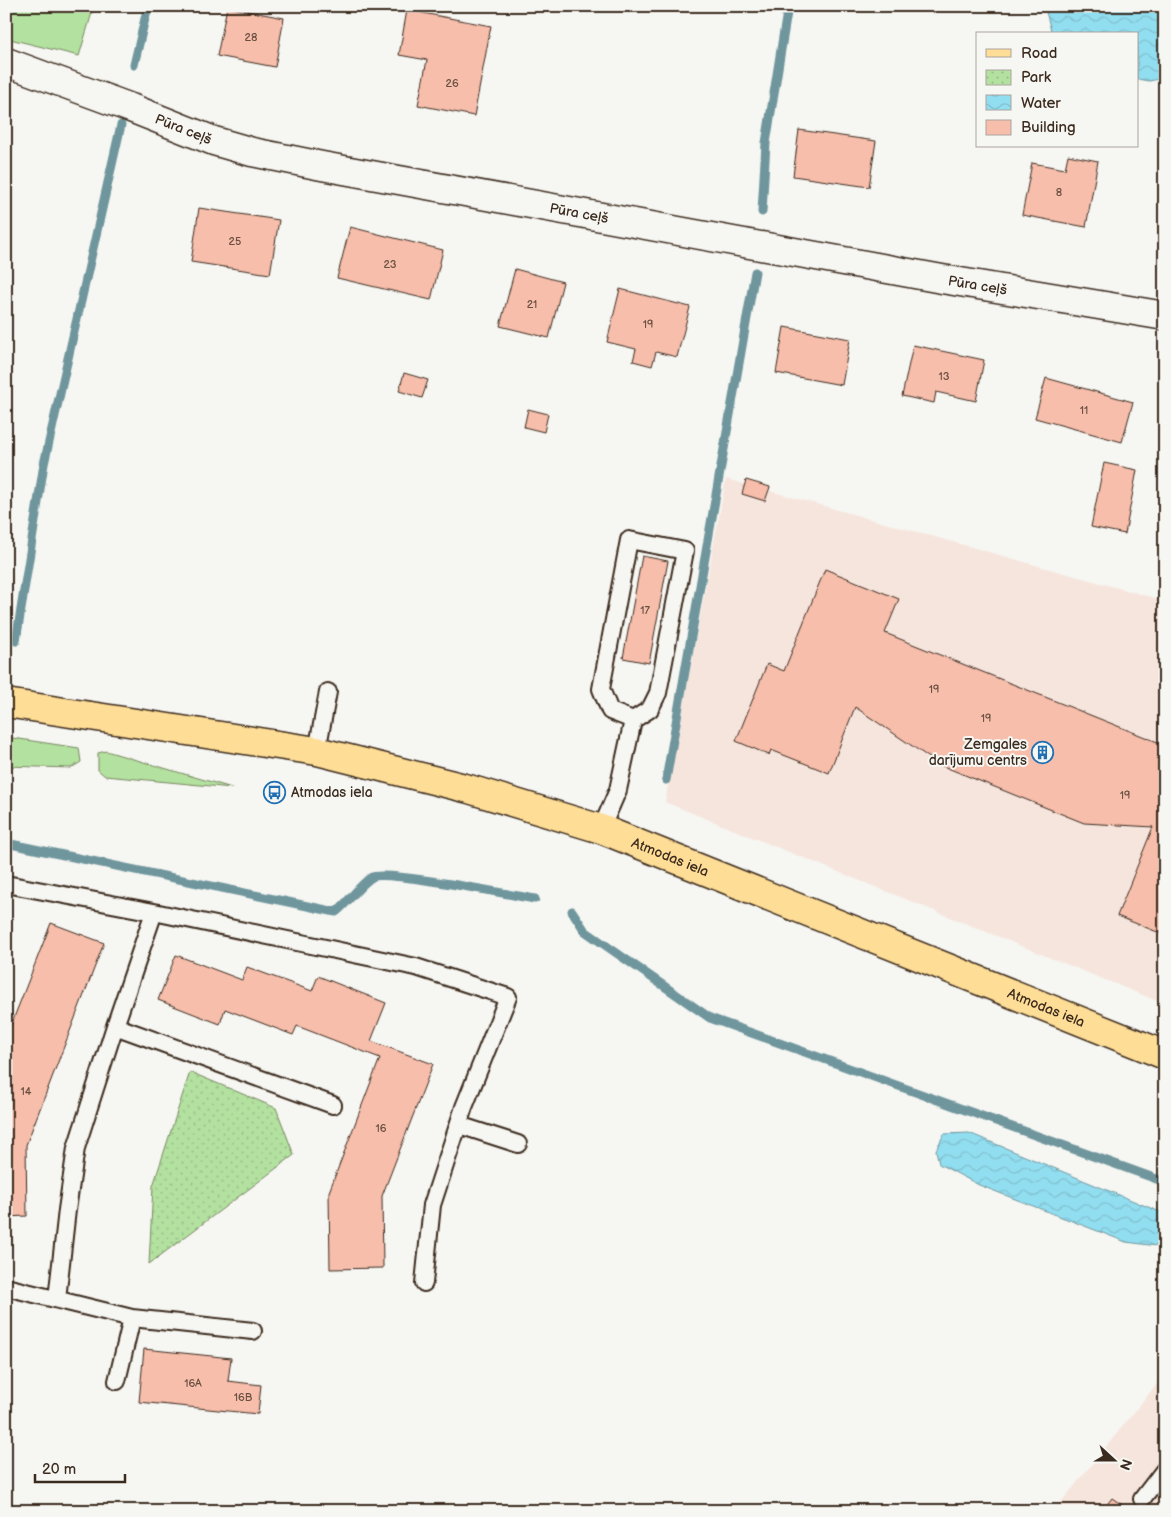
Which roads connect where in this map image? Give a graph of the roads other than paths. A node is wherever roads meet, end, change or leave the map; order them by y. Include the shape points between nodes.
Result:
1 (6, 62) edge
2 (1165, 316) edge
3 (328, 692) dead end
4 (6, 704) edge
5 (633, 720) junction
6 (317, 751) junction
7 (601, 829) junction
8 (6, 884) edge
9 (154, 912) junction
10 (114, 1026) junction
11 (1165, 1056) edge
12 (333, 1105) dead end
13 (459, 1125) junction
14 (518, 1144) dead end
15 (424, 1283) dead end
16 (6, 1287) edge
17 (57, 1299) junction
18 (132, 1318) junction
19 (254, 1331) dead end
20 (117, 1381) dead end
21 (1165, 1469) edge
22 (1142, 1499) dead end

1 - 2 street, Pūra ceļš via 214,142 252,152
3 - 6 lane
4 - 6 main road, Atmodas iela
5 - 5 lane via 650,709 658,693 686,551 629,540 601,689 610,710
5 - 7 lane via 618,790
6 - 7 main road, Atmodas iela via 469,789
7 - 11 main road, Atmodas iela
8 - 9 lane
9 - 10 lane
9 - 13 lane via 416,967 508,997
10 - 12 lane
10 - 17 lane via 76,1148
13 - 14 lane
13 - 15 lane via 432,1204
16 - 17 lane
17 - 18 lane
18 - 19 lane
18 - 20 lane
21 - 22 lane

